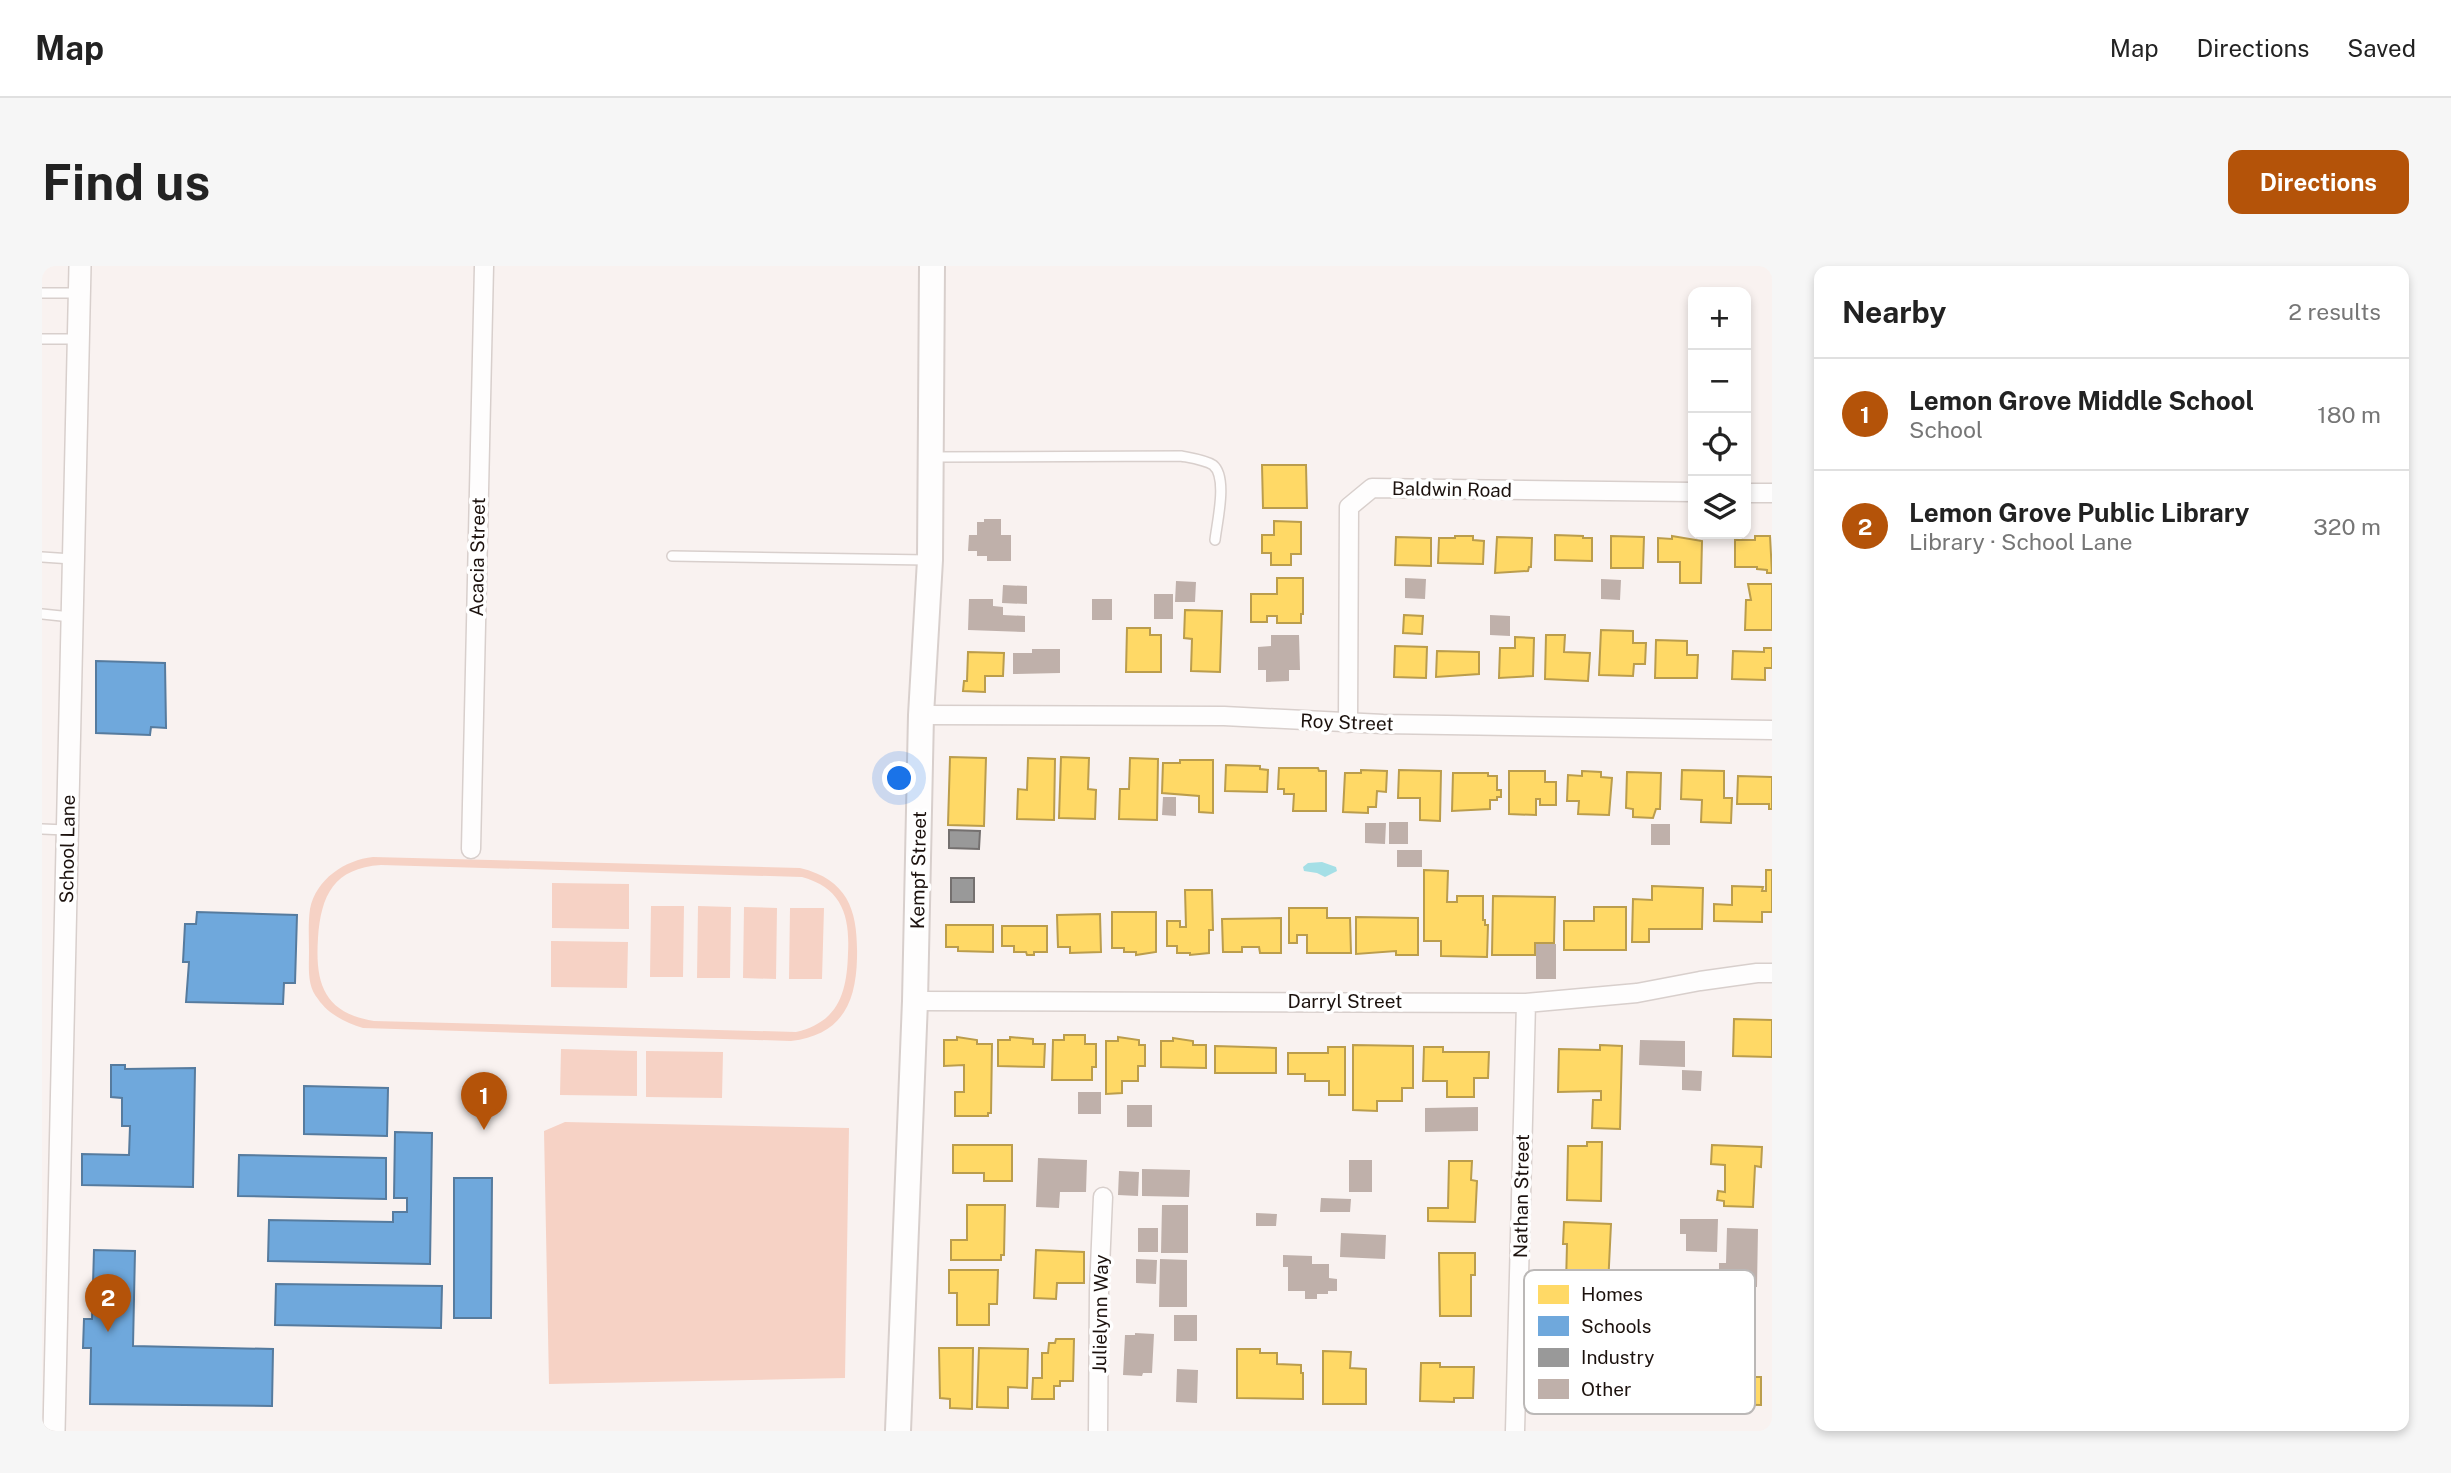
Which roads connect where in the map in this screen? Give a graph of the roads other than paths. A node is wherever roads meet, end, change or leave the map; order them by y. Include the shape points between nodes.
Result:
1 (80, 266) edge
2 (484, 266) edge
3 (932, 266) edge
4 (42, 293) edge
5 (80, 293) junction
6 (42, 339) edge
7 (79, 339) junction
8 (932, 457) junction
9 (1688, 492) edge
10 (1751, 493) edge
11 (1772, 493) edge
12 (1215, 540) dead end
13 (672, 556) dead end
14 (42, 557) edge
15 (74, 559) junction
16 (930, 560) junction
17 (42, 614) edge
18 (73, 617) junction
19 (921, 715) junction
20 (1348, 723) junction
21 (1772, 730) edge
22 (42, 829) edge
23 (68, 830) junction
24 (471, 849) dead end
25 (1772, 973) edge
26 (915, 1001) junction
27 (1526, 1003) junction
28 (1103, 1197) dead end
29 (51, 1213) edge
30 (54, 1431) edge
31 (898, 1431) edge
32 (1098, 1431) edge
33 (1515, 1431) edge

1 - 5 street, School Lane
2 - 24 street, Acacia Street
3 - 8 main road, Kempf Street
4 - 5 lane
5 - 7 street, School Lane
6 - 7 lane
7 - 15 street, School Lane
8 - 12 lane via 1181,456 1212,464 1222,485
8 - 16 main road, Kempf Street
9 - 20 street, Baldwin Road via 1372,488 1349,508
10 - 11 street
13 - 16 lane
14 - 15 lane
15 - 18 street, School Lane
16 - 19 main road, Kempf Street
17 - 18 lane
18 - 23 street, School Lane
19 - 20 street, Roy Street via 1224,716
19 - 26 main road, Kempf Street
20 - 21 street, Roy Street
22 - 23 lane
23 - 29 street, School Lane
25 - 27 street, Darryl Street via 1637,993
26 - 27 street, Darryl Street
26 - 31 main road, Kempf Street
27 - 33 street, Nathan Street
28 - 32 street, Julielynn Way
29 - 30 street, School Lane

